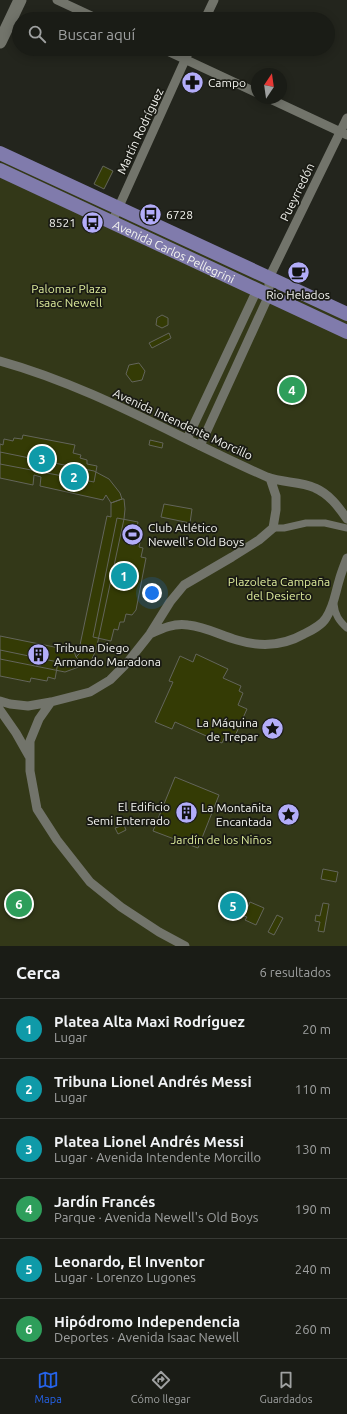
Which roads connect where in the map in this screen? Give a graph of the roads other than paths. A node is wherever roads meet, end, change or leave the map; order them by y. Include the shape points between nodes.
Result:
1 (20, 0) edge
2 (57, 0) edge
3 (214, 0) edge
4 (14, 12) edge
5 (83, 12) edge
6 (208, 12) edge
7 (12, 17) edge
8 (0, 42) edge
9 (179, 56) edge
10 (187, 56) edge
11 (186, 59) junction
12 (251, 90) edge
13 (281, 104) edge
14 (347, 118) edge
15 (344, 133) edge
16 (0, 153) edge
17 (0, 170) edge
18 (118, 207) junction
19 (112, 222) junction
20 (268, 278) junction
21 (263, 292) junction
22 (347, 314) edge
23 (347, 332) edge
24 (0, 361) edge
25 (187, 439) junction
26 (200, 446) junction
27 (270, 478) junction
28 (347, 518) edge
29 (273, 528) junction
30 (347, 528) edge
31 (347, 558) edge
32 (334, 604) junction
33 (347, 628) edge
34 (150, 634) junction
35 (0, 701) edge
36 (51, 702) junction
37 (0, 710) edge
38 (29, 756) junction
39 (166, 936) junction
40 (178, 946) edge
41 (186, 946) edge

1 - 4 main road
2 - 5 street
3 - 6 street
7 - 8 main road
9 - 11 street
10 - 11 street, Martín Rodríguez
11 - 12 street
11 - 18 street, Martín Rodríguez
13 - 15 street
14 - 15 street, Pueyrredón
15 - 20 street, Pueyrredón
16 - 18 main road, Avenida Carlos Pellegrini
17 - 19 main road, Avenida Carlos Pellegrini
18 - 19 street, Martín Rodríguez
18 - 20 main road, Avenida Carlos Pellegrini
19 - 21 main road, Avenida Carlos Pellegrini
20 - 21 street
20 - 22 main road, Avenida Carlos Pellegrini
21 - 23 main road, Avenida Carlos Pellegrini
21 - 25 street
21 - 26 street
24 - 25 street, Avenida Intendente Morcillo via 55,379
25 - 26 street, Avenida Intendente Morcillo
26 - 27 street, Avenida Intendente Morcillo
27 - 28 street, Avenida Intendente Morcillo via 314,487 329,496
27 - 29 street via 276,496
29 - 30 street via 325,523
29 - 34 street via 259,540 184,585
31 - 32 street
32 - 33 street via 337,617
32 - 34 street via 325,620 314,629 278,644 255,645 206,628 187,625 169,626
34 - 36 street via 110,680 90,692
35 - 36 street via 28,706
36 - 38 street via 39,719 30,741
37 - 38 street
38 - 39 street via 38,809 72,859 90,882 121,907
39 - 40 street
39 - 41 street

